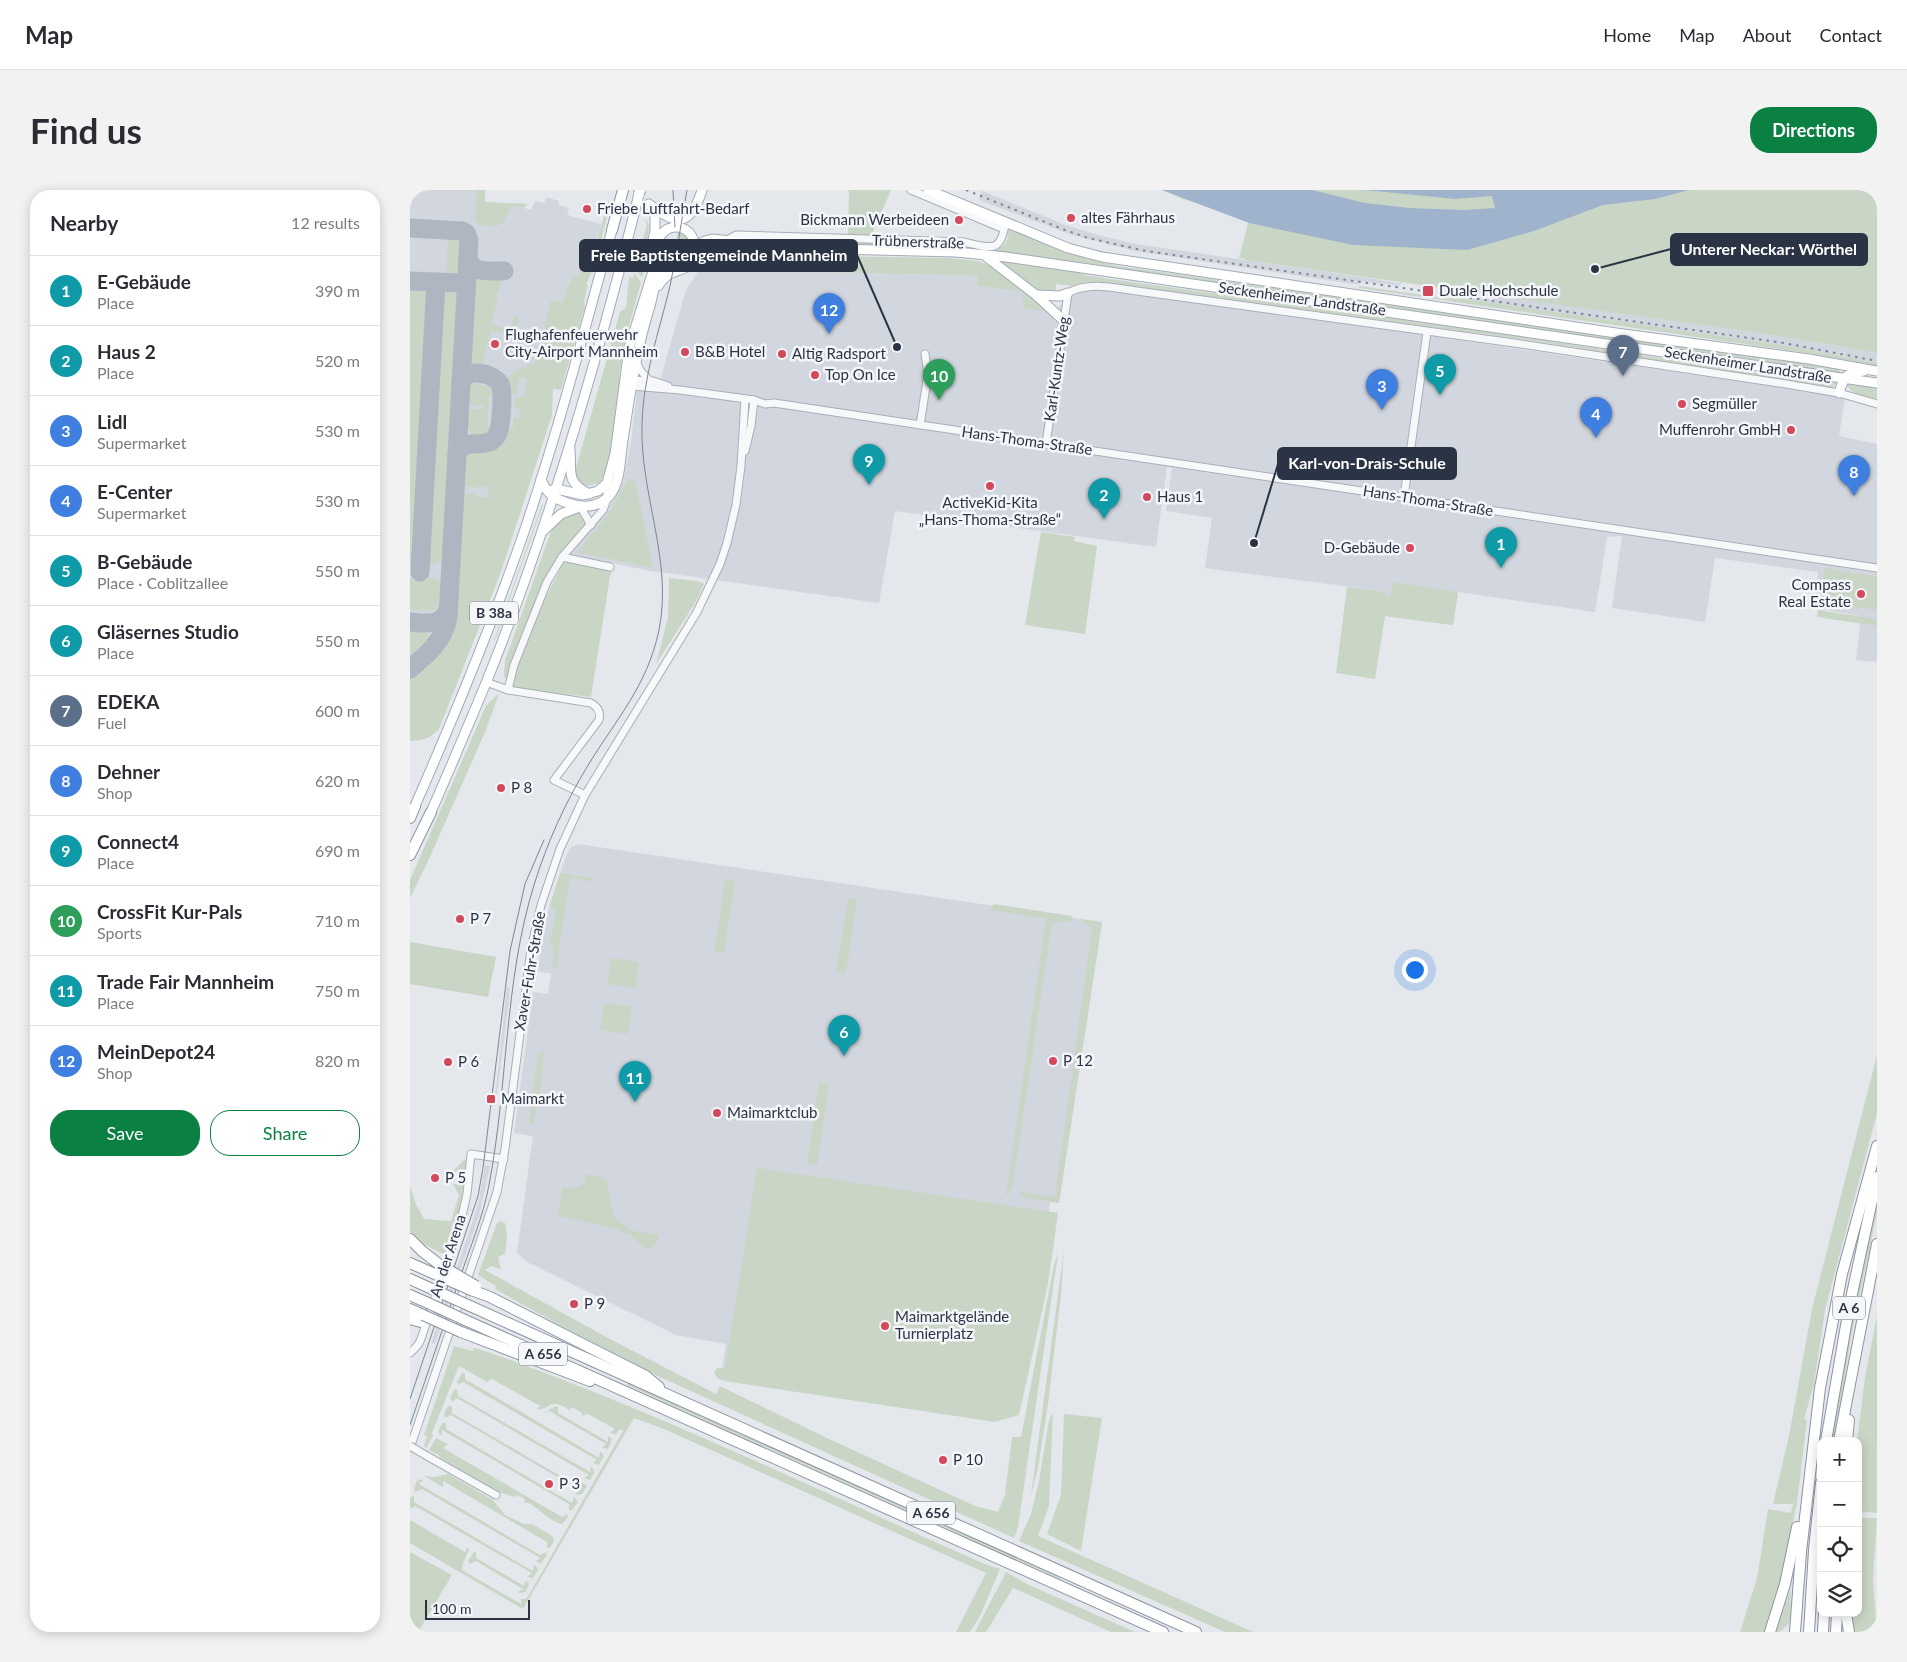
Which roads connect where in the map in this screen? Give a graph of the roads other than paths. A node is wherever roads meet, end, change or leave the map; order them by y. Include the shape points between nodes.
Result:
1 (623, 190) edge
2 (702, 190) edge
3 (911, 190) edge
4 (928, 190) edge
5 (640, 191) edge
6 (940, 193) edge
7 (697, 206) junction
8 (652, 209) junction
9 (1004, 225) junction
10 (672, 227) junction
11 (685, 229) junction
12 (612, 230) joint
13 (663, 232) junction
14 (725, 241) junction
15 (694, 246) junction
16 (659, 252) junction
17 (984, 254) junction
18 (670, 262) junction
19 (652, 275) junction
20 (1068, 293) junction
21 (1036, 294) junction
22 (653, 295) junction
23 (1064, 321) junction
24 (1428, 332) junction
25 (924, 354) dead end
26 (636, 360) junction
27 (1876, 370) edge
28 (1844, 379) junction
29 (650, 381) junction
30 (629, 382) junction
31 (1877, 383) edge
32 (680, 390) junction
33 (1839, 393) junction
34 (745, 399) junction
35 (754, 400) junction
36 (1877, 404) edge
37 (920, 425) junction
38 (1046, 444) junction
39 (569, 445) junction
40 (741, 466) junction
41 (541, 479) junction
42 (607, 483) junction
43 (552, 492) junction
44 (590, 494) junction
45 (535, 496) junction
46 (1404, 497) junction
47 (607, 499) junction
48 (580, 506) junction
49 (591, 525) junction
50 (541, 533) junction
51 (562, 557) junction
52 (610, 567) dead end
53 (1877, 568) edge
54 (486, 682) junction
55 (508, 690) junction
56 (585, 795) junction
57 (415, 806) joint
58 (431, 812) joint
59 (410, 818) edge
60 (410, 856) edge
61 (1877, 1146) edge
62 (504, 1158) junction
63 (1877, 1177) edge
64 (410, 1239) edge
65 (1877, 1244) edge
66 (410, 1263) edge
67 (439, 1270) junction
68 (410, 1279) edge
69 (410, 1294) edge
70 (410, 1309) edge
71 (410, 1319) edge
72 (422, 1319) junction
73 (410, 1353) edge
74 (1850, 1384) junction
75 (620, 1388) junction
76 (667, 1394) junction
77 (1827, 1437) edge
78 (1840, 1437) edge
79 (1847, 1437) edge
80 (410, 1447) edge
81 (496, 1495) dead end
82 (1805, 1513) junction
83 (1817, 1524) edge
84 (1824, 1617) edge
85 (1837, 1617) edge
86 (1847, 1617) edge
87 (1163, 1632) edge
88 (1196, 1632) edge
89 (1770, 1632) edge
90 (1795, 1632) edge
91 (1809, 1632) edge
92 (1823, 1632) edge
93 (1836, 1632) edge
94 (1849, 1632) edge

1 - 12 highway, B 38a
2 - 7 main road
3 - 9 street, Seckenheimer Landstraße
4 - 6 main road, Seckenheimer Landstraße
5 - 8 main road
5 - 39 main road, B 38a
6 - 9 main road, Seckenheimer Landstraße
7 - 8 main road via 690,216 682,219
7 - 11 main road via 693,221
8 - 10 main road
8 - 13 main road
8 - 19 main road via 655,232 651,247
9 - 14 street, Trübnerstraße via 1004,237 993,246 964,242 736,235
9 - 27 main road, Seckenheimer Landstraße via 1102,258
10 - 11 main road
10 - 13 main road
11 - 15 main road via 693,238
12 - 41 main road, B 38a via 580,352
13 - 16 main road via 658,240
14 - 15 main road, Seckenheimer Landstraße via 712,239
14 - 17 main road, Seckenheimer Landstraße via 796,248
14 - 22 main road via 709,248 691,264 668,274
15 - 18 main road via 686,260
16 - 18 main road
16 - 19 main road
17 - 21 main road
17 - 28 main road, Seckenheimer Landstraße
18 - 22 main road via 660,271
19 - 30 main road via 629,348
20 - 21 main road via 1060,296
20 - 23 street, Karl-Kuntz-Weg
20 - 24 street, Seckenheimer Landstraße via 1089,286 1137,290
21 - 23 main road
22 - 26 main road
23 - 38 street, Karl-Kuntz-Weg
24 - 33 street, Seckenheimer Landstraße
24 - 46 street
25 - 37 street via 928,374
26 - 29 street
26 - 30 main road
27 - 28 main road via 1855,372
28 - 31 main road, Seckenheimer Landstraße
28 - 33 main road
29 - 30 street, Hans-Thoma-Straße
29 - 32 street, Hans-Thoma-Straße
30 - 32 street, Hans-Thoma-Straße
30 - 42 main road
30 - 47 main road via 617,479
32 - 34 street, Hans-Thoma-Straße
33 - 36 street, Seckenheimer Landstraße
34 - 35 street, Hans-Thoma-Straße
34 - 40 street, Xaver-Fuhr-Straße
35 - 37 street, Hans-Thoma-Straße
35 - 40 street, Xaver-Fuhr-Straße
37 - 38 street, Hans-Thoma-Straße
38 - 46 street, Hans-Thoma-Straße
39 - 43 main road, B 38a
39 - 44 main road via 571,480
40 - 56 street, Xaver-Fuhr-Straße via 732,525 714,578 697,612
41 - 43 main road
41 - 45 main road, B 38a
42 - 44 main road
42 - 47 street
43 - 44 main road
43 - 45 main road
43 - 48 main road
43 - 50 main road, B 38a
45 - 57 main road, B 38a via 467,683
46 - 53 street, Hans-Thoma-Straße
47 - 48 main road via 598,504
47 - 49 street
48 - 49 street
48 - 50 main road via 560,514
49 - 51 street
50 - 54 main road, B 38a
51 - 52 street
51 - 55 street via 536,608
54 - 55 street
54 - 58 main road, B 38a
55 - 56 street via 591,703 599,710 599,720 554,780
56 - 62 street, Xaver-Fuhr-Straße via 554,865 532,942
57 - 59 highway, B 38a
58 - 60 highway, B 38a
61 - 82 highway via 1834,1311 1820,1388
62 - 73 street, An der Arena via 471,1154 462,1216 421,1339
62 - 80 street, Xaver-Fuhr-Straße via 491,1213
63 - 77 highway, A 6 via 1849,1308
64 - 67 highway
65 - 74 highway, A 6
66 - 67 highway
67 - 76 highway, bridge via 646,1376
68 - 76 highway, A 656, bridge
69 - 75 highway, A 656, bridge
70 - 72 highway
71 - 72 highway
72 - 75 highway via 503,1353 519,1355 585,1380
74 - 78 highway, A 6
74 - 79 highway
75 - 87 highway, A 656
76 - 88 highway, A 656
80 - 81 street, bridge
82 - 89 highway via 1798,1525 1784,1590
82 - 90 highway
83 - 91 highway
84 - 92 highway
85 - 93 highway
86 - 94 highway

